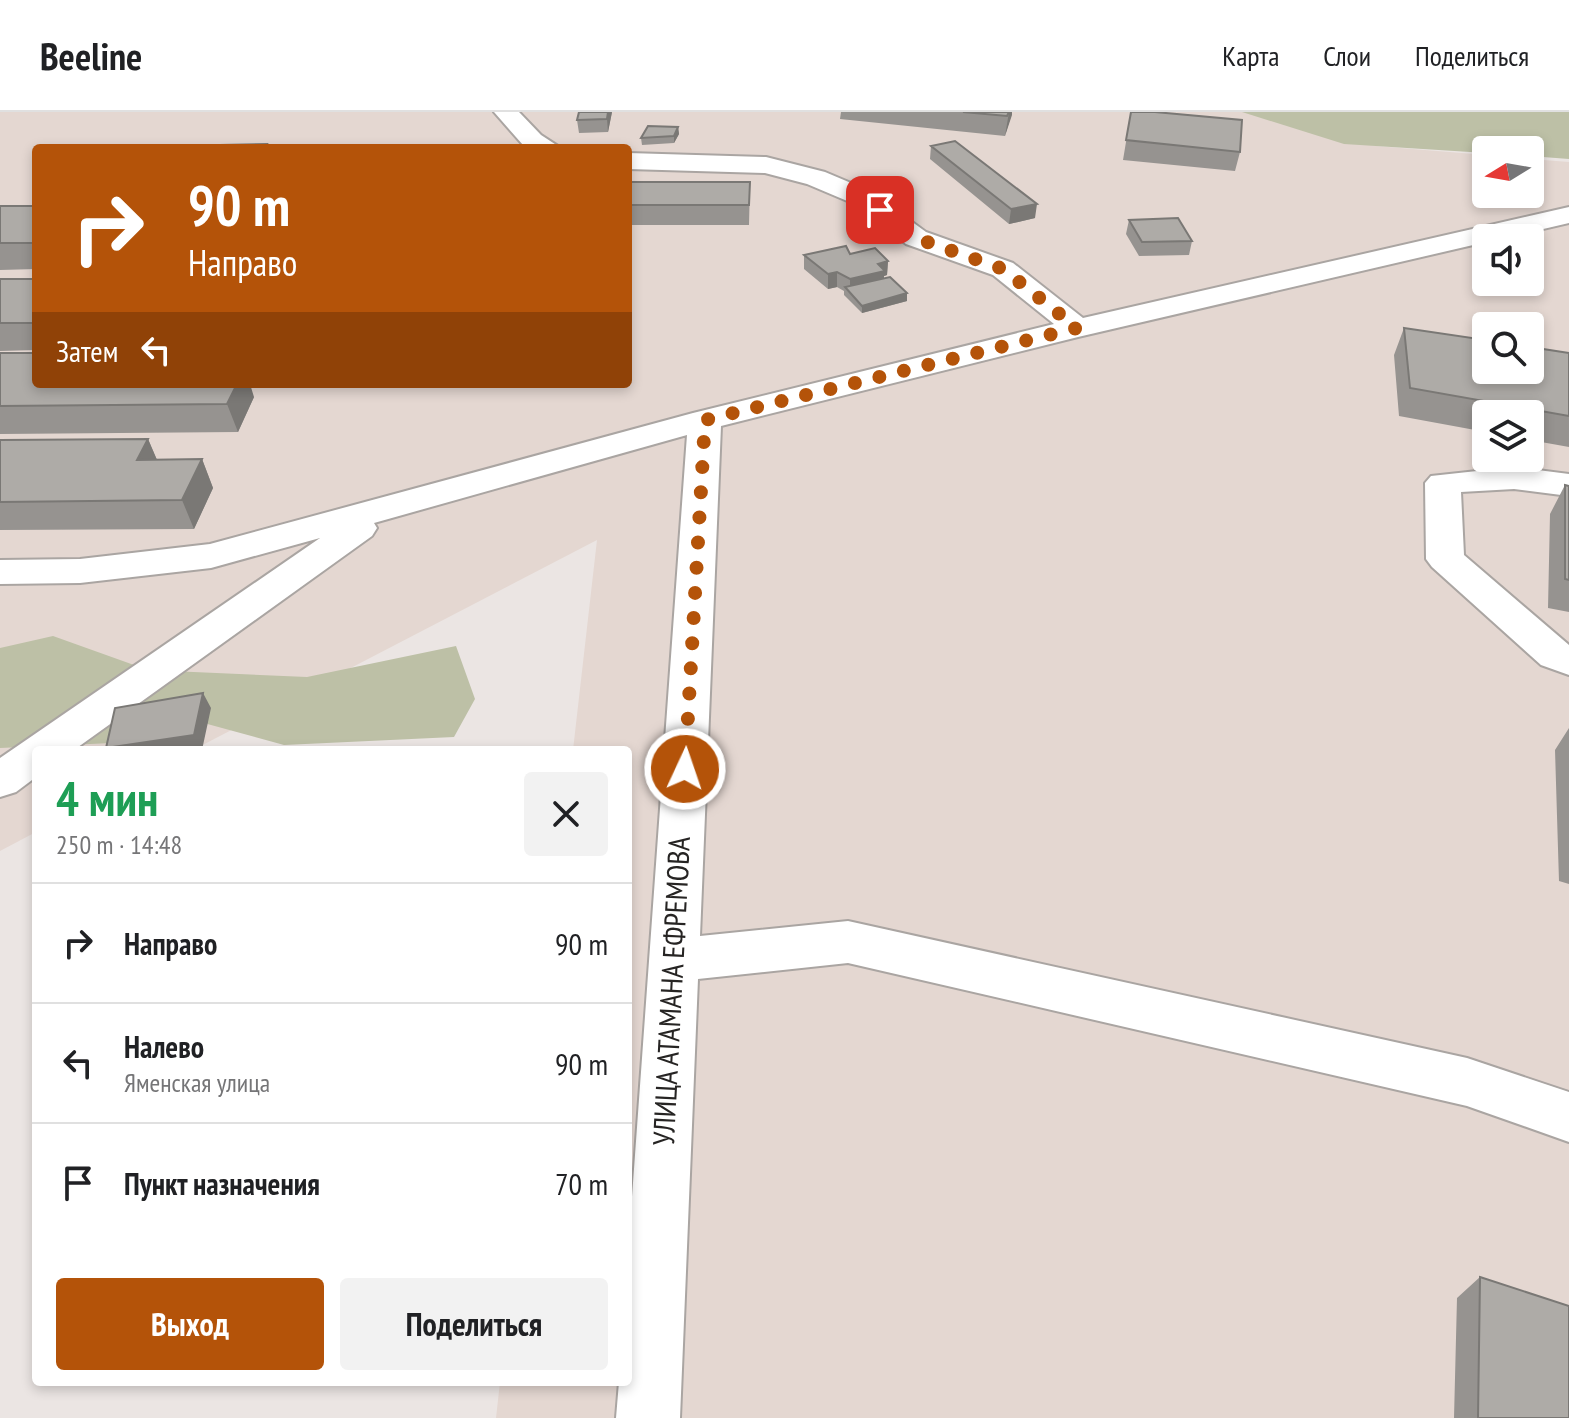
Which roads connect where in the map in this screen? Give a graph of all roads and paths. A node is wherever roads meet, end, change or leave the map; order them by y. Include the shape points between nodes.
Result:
1 (506, 112) edge
2 (540, 144) edge
3 (632, 161) edge
4 (1569, 215) edge
5 (1077, 328) junction
6 (705, 420) junction
7 (1569, 485) edge
8 (384, 510) junction
9 (0, 572) edge
10 (1569, 661) edge
11 (49, 746) edge
12 (32, 758) edge
13 (0, 780) edge
14 (674, 960) junction
15 (1569, 1117) edge
16 (648, 1418) edge

1 - 2 street
3 - 5 street via 766,165 816,178 861,197 916,238 1003,269
4 - 5 street
5 - 6 street
6 - 8 street
6 - 14 street, УЛИЦА АТАМАНА ЕФРЕМОВА
7 - 10 street via 1514,478 1443,483 1445,559 1555,655
8 - 9 street via 211,556 135,567
8 - 11 street
12 - 13 street
14 - 15 street via 848,942 1467,1082
14 - 16 street, УЛИЦА АТАМАНА ЕФРЕМОВА

